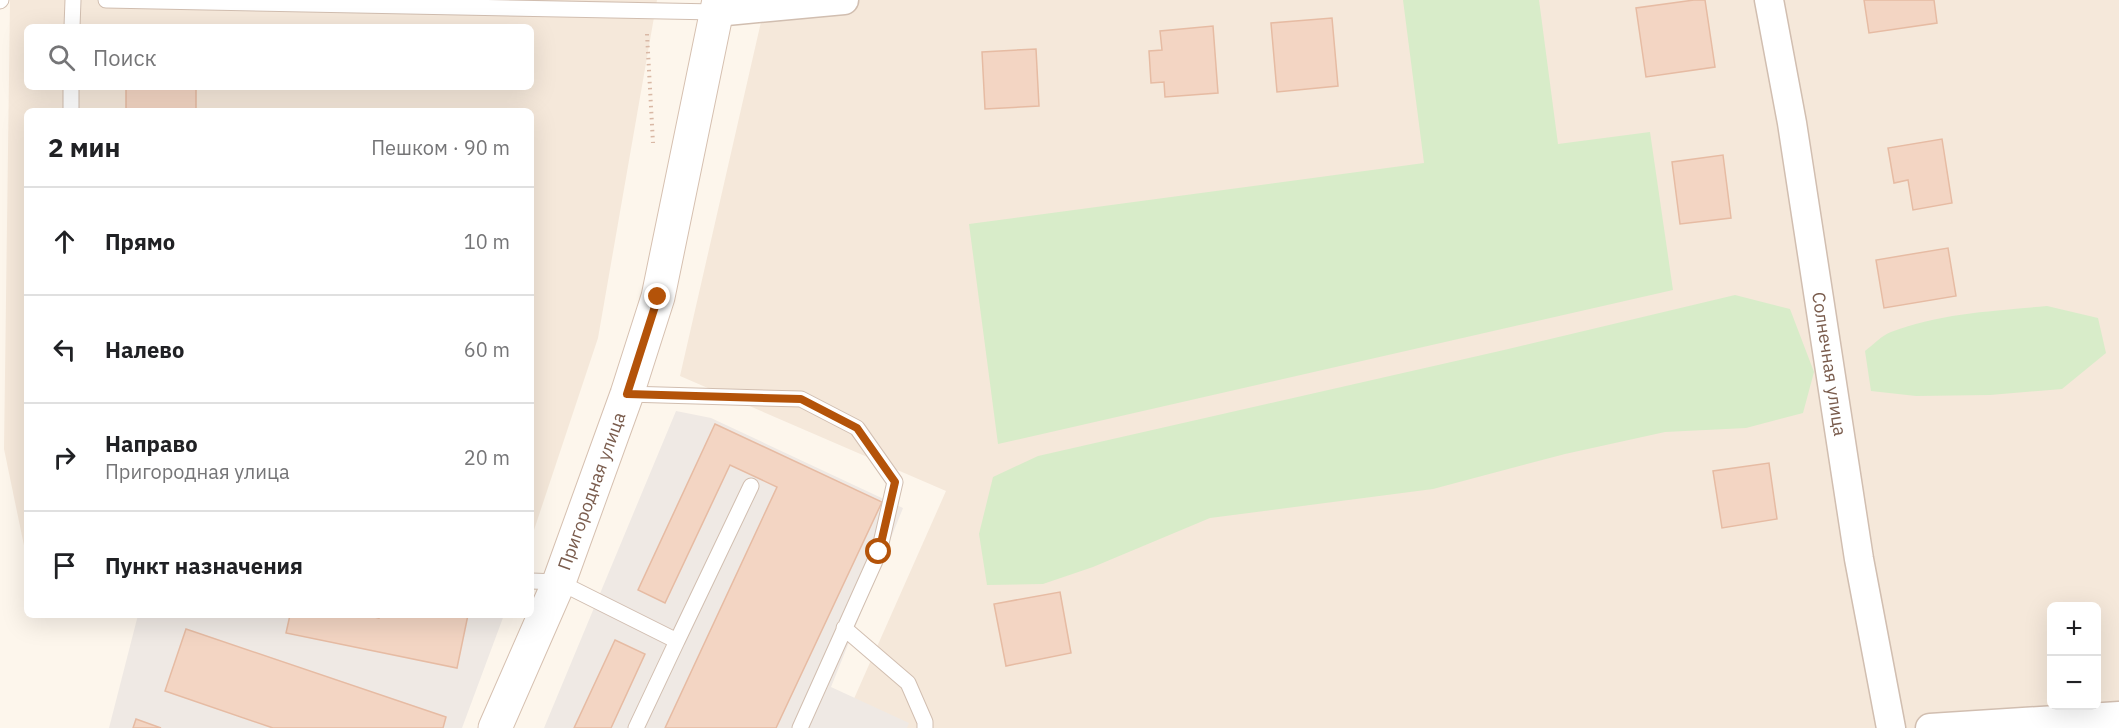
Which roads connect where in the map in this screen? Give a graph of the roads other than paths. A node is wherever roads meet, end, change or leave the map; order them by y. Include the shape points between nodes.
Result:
1 (73, 0) edge
2 (106, 0) edge
3 (844, 0) edge
4 (1769, 0) edge
5 (428, 3) edge
6 (717, 6) edge
7 (72, 24) edge
8 (71, 90) edge
9 (71, 108) edge
10 (627, 394) junction
11 (751, 486) dead end
12 (545, 581) edge
13 (534, 613) edge
14 (532, 618) edge
15 (844, 628) junction
16 (677, 641) junction
17 (2119, 716) edge
18 (495, 728) edge
19 (636, 728) edge
20 (800, 728) edge
21 (925, 728) edge
22 (1891, 728) edge
23 (1930, 728) edge

1 - 7 lane
2 - 5 lane
3 - 6 street
4 - 22 street, Солнечная улица via 1792,123 1859,559
5 - 6 lane
6 - 10 street, Пригородная улица via 658,297
8 - 9 lane
10 - 12 street, Пригородная улица
10 - 15 lane via 801,399 857,428 895,482 879,552
11 - 16 lane
12 - 13 street, Пригородная улица
12 - 16 lane
14 - 18 street, Пригородная улица
15 - 20 lane
15 - 21 lane via 908,683
16 - 19 lane
17 - 23 street

